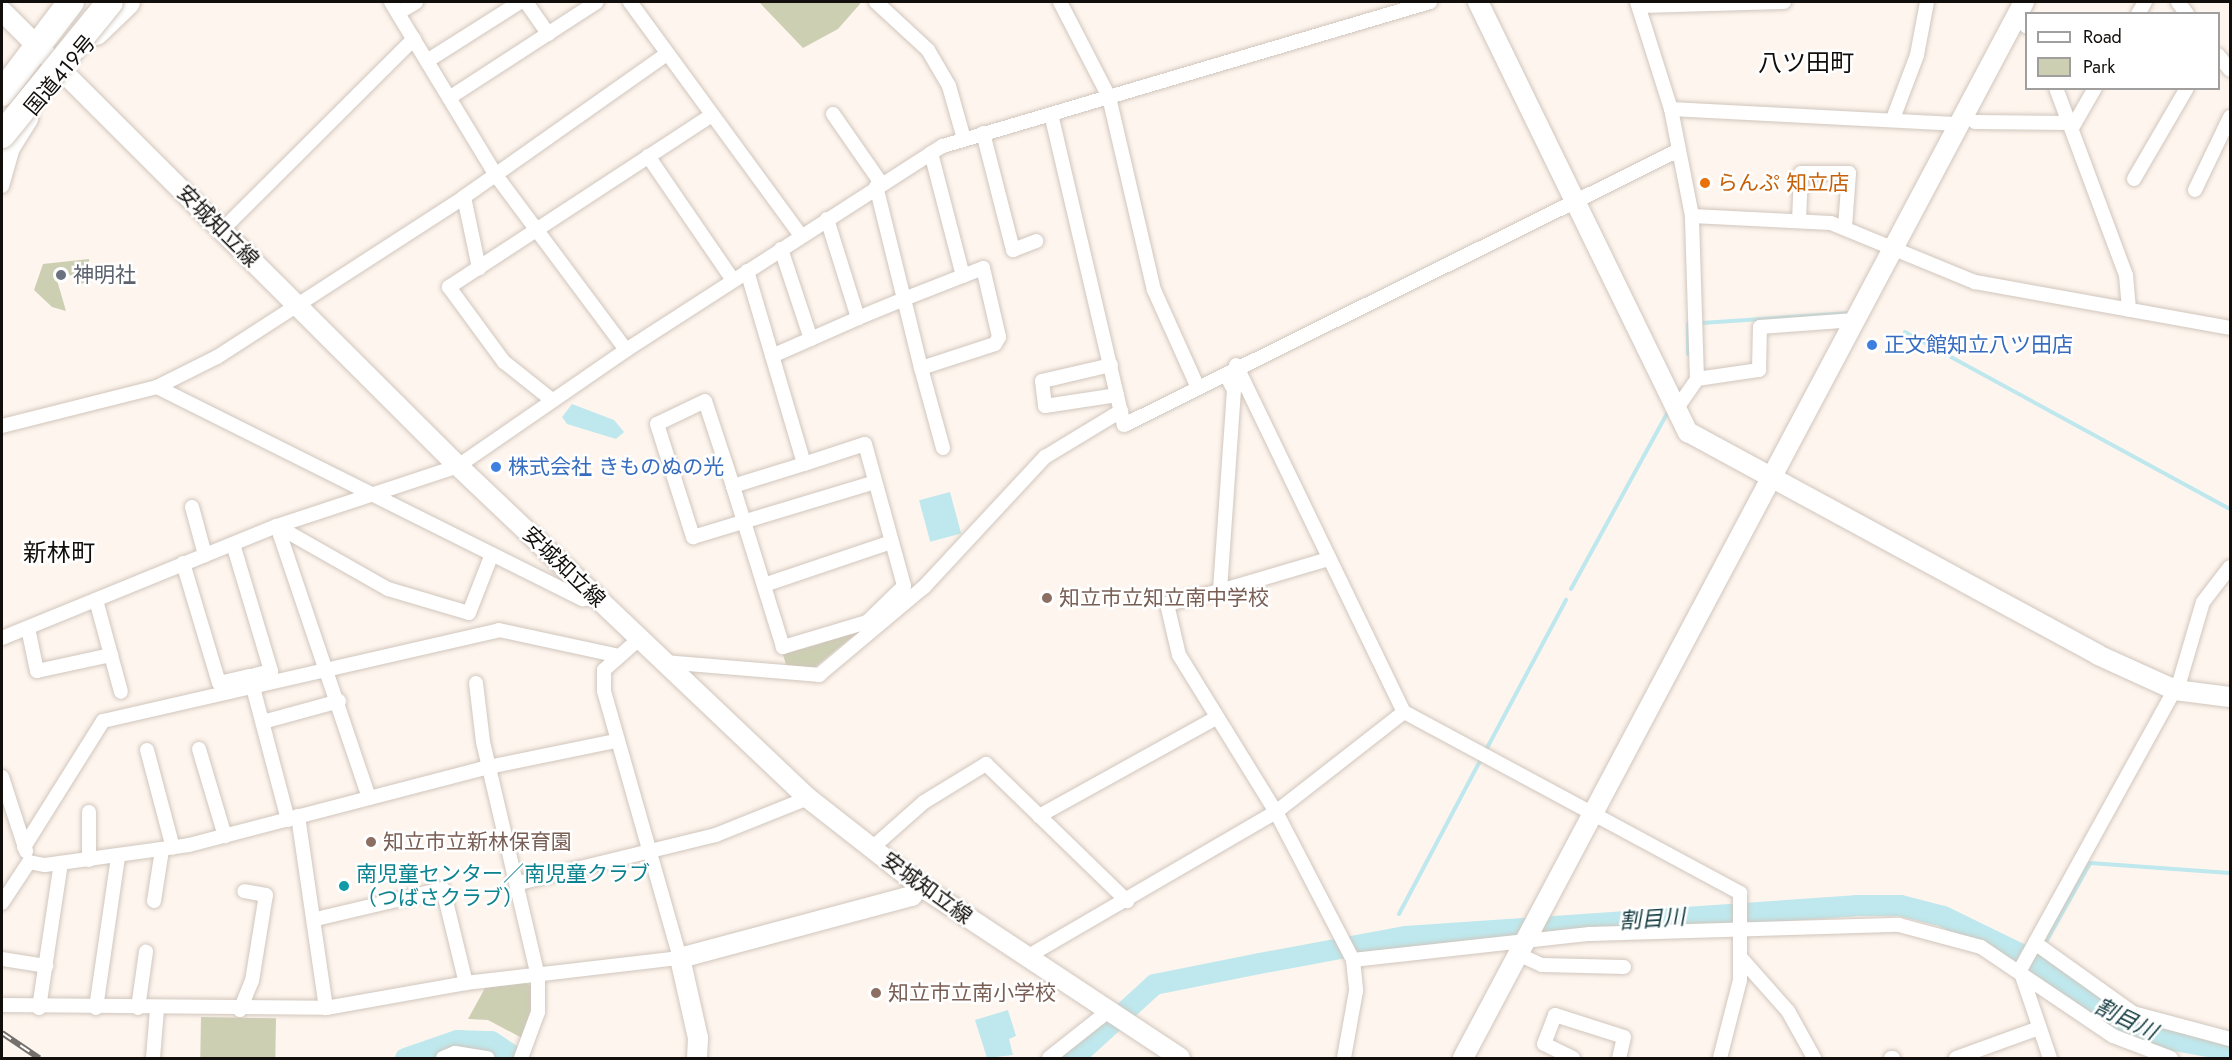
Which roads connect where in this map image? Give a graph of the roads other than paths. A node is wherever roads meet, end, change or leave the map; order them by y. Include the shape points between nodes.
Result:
1 (71, 2) edge
2 (96, 2) edge
3 (110, 2) edge
4 (127, 2) edge
5 (416, 2) edge
6 (520, 2) edge
7 (526, 2) edge
8 (597, 2) edge
9 (630, 2) edge
10 (876, 2) edge
11 (1060, 2) edge
12 (1430, 2) edge
13 (1478, 2) edge
14 (1784, 2) edge
15 (1928, 2) edge
16 (1638, 4) edge
17 (394, 7) edge
18 (2, 11) edge
19 (2023, 13) edge
20 (548, 33) junction
21 (414, 39) junction
22 (37, 45) junction
23 (667, 54) junction
24 (2220, 58) edge
25 (427, 61) junction
26 (64, 69) junction
27 (2230, 70) edge
28 (2057, 90) edge
29 (2094, 90) edge
30 (2183, 90) edge
31 (2, 93) edge
32 (1109, 97) junction
33 (449, 98) junction
34 (1671, 110) junction
35 (833, 114) dead end
36 (1051, 114) junction
37 (710, 116) junction
38 (1894, 116) junction
39 (2230, 117) edge
40 (1968, 123) junction
41 (2071, 125) junction
42 (6, 128) edge
43 (983, 133) junction
44 (964, 139) junction
45 (1677, 151) junction
46 (931, 153) junction
47 (2, 155) edge
48 (648, 156) junction
49 (495, 174) junction
50 (2134, 179) dead end
51 (879, 185) junction
52 (2, 186) edge
53 (2195, 190) dead end
54 (464, 197) junction
55 (1574, 199) junction
56 (1692, 216) junction
57 (827, 219) junction
58 (1799, 221) junction
59 (1845, 228) junction
60 (222, 230) junction
61 (534, 232) junction
62 (801, 236) junction
63 (1036, 241) dead end
64 (781, 249) junction
65 (1893, 249) junction
66 (479, 268) junction
67 (747, 271) junction
68 (963, 276) junction
69 (733, 280) junction
70 (904, 299) junction
71 (298, 305) junction
72 (2129, 310) junction
73 (858, 318) junction
74 (1855, 320) junction
75 (2230, 328) edge
76 (811, 339) junction
77 (626, 350) junction
78 (772, 356) junction
79 (1111, 365) junction
80 (921, 368) junction
81 (1231, 370) junction
82 (1696, 379) junction
83 (157, 387) junction
84 (1198, 388) junction
85 (1117, 395) junction
86 (552, 400) junction
87 (1677, 408) junction
88 (1121, 411) junction
89 (2, 426) edge
90 (943, 448) dead end
91 (804, 464) junction
92 (458, 466) junction
93 (1771, 480) junction
94 (875, 482) junction
95 (733, 486) junction
96 (375, 496) junction
97 (192, 507) dead end
98 (745, 523) junction
99 (276, 526) junction
100 (891, 542) junction
101 (233, 544) junction
102 (492, 554) junction
103 (205, 555) junction
104 (1329, 559) junction
105 (183, 563) junction
106 (2230, 567) edge
107 (764, 585) junction
108 (1220, 591) junction
109 (596, 598) junction
110 (96, 600) junction
111 (28, 628) junction
112 (2, 638) edge
113 (639, 639) junction
114 (111, 655) junction
115 (619, 656) junction
116 (665, 662) junction
117 (327, 666) junction
118 (251, 680) junction
119 (476, 683) dead end
120 (2175, 690) junction
121 (122, 692) dead end
122 (2230, 697) edge
123 (339, 702) junction
124 (1404, 712) junction
125 (1216, 718) junction
126 (263, 722) junction
127 (615, 741) junction
128 (199, 749) dead end
129 (147, 750) dead end
130 (491, 769) junction
131 (2, 777) edge
132 (369, 798) junction
133 (807, 798) junction
134 (5, 800) edge
135 (89, 812) dead end
136 (1276, 812) junction
137 (1593, 813) junction
138 (1039, 816) junction
139 (293, 818) junction
140 (225, 836) junction
141 (24, 847) junction
142 (872, 848) junction
143 (167, 849) junction
144 (648, 850) junction
145 (118, 857) junction
146 (89, 860) junction
147 (29, 862) junction
148 (61, 863) junction
149 (519, 883) junction
150 (919, 885) junction
151 (244, 891) dead end
152 (154, 901) dead end
153 (1127, 901) junction
154 (2, 903) edge
155 (316, 920) junction
156 (1741, 926) junction
157 (2035, 943) junction
158 (1521, 949) junction
159 (146, 952) dead end
160 (1740, 957) junction
161 (680, 958) junction
162 (1025, 958) junction
163 (3, 959) edge
164 (1353, 960) junction
165 (46, 966) junction
166 (1624, 967) dead end
167 (2020, 970) junction
168 (538, 976) junction
169 (466, 983) junction
170 (2, 1005) edge
171 (39, 1008) junction
172 (96, 1008) junction
173 (138, 1008) junction
174 (326, 1008) junction
175 (157, 1009) junction
176 (240, 1010) junction
177 (1107, 1012) junction
178 (2039, 1028) junction
179 (2230, 1040) edge
180 (523, 1053) edge
181 (153, 1059) edge
182 (443, 1059) edge
183 (488, 1059) edge
184 (697, 1059) edge
185 (1049, 1059) edge
186 (1180, 1059) edge
187 (1344, 1059) edge
188 (1463, 1059) edge
189 (1573, 1059) edge
190 (1619, 1059) edge
191 (1720, 1059) edge
192 (1814, 1059) edge
193 (1956, 1059) edge
194 (2049, 1059) edge
195 (2171, 1059) edge

1 - 22 highway, 国道419号
2 - 42 highway
3 - 42 highway, bridge
4 - 26 highway, 国道419号
5 - 17 street
6 - 25 street
7 - 20 street
8 - 20 street
9 - 23 street
10 - 44 street via 927,50 949,86
11 - 32 street
12 - 32 street
13 - 55 street
14 - 16 street
15 - 38 street via 1917,55
16 - 34 street
17 - 21 street
18 - 22 street, 安城知立線
19 - 40 street
20 - 33 street
21 - 25 street
21 - 60 street
22 - 26 street, 安城知立線
22 - 31 highway, 国道419号
23 - 37 street
23 - 49 street
24 - 27 street
25 - 33 street
26 - 42 highway, 国道419号
26 - 60 street, 安城知立線
28 - 41 street
29 - 41 street
30 - 50 street
32 - 36 street
32 - 84 street via 1154,290
33 - 49 street
34 - 38 street
34 - 45 street
35 - 51 street
36 - 43 street
36 - 79 street
37 - 48 street
37 - 62 street
38 - 40 street
39 - 53 street
40 - 41 street
40 - 65 street
41 - 72 street via 2126,275
42 - 47 highway, 国道419号
42 - 52 street via 9,172
43 - 44 street
43 - 63 street via 1013,250
44 - 46 street
45 - 55 street
45 - 56 street
46 - 51 street
46 - 68 street
48 - 61 street
48 - 69 street
49 - 54 street
49 - 61 street
51 - 57 street
51 - 70 street
54 - 66 street
54 - 71 street
55 - 81 street
55 - 87 street
56 - 58 street
56 - 82 street
57 - 62 street
57 - 73 street
58 - 59 street
58 - 59 street via 1801,173 1849,173
59 - 65 street
60 - 71 street, 安城知立線
61 - 66 street
61 - 77 street
62 - 64 street
64 - 67 street
64 - 76 street
65 - 72 street via 1975,282
65 - 74 street
66 - 86 street via 449,287 504,362
67 - 69 street
67 - 78 street
68 - 70 street
68 - 80 street via 983,268 999,337 995,344
69 - 77 street
70 - 73 street
70 - 80 street
71 - 83 street via 218,357
71 - 92 street, 安城知立線
72 - 75 street
73 - 76 street
74 - 82 street via 1761,327 1759,370
74 - 93 street
76 - 78 street
77 - 86 street
78 - 91 street
79 - 85 street
79 - 85 street via 1042,381 1045,406
80 - 90 street
81 - 84 street
81 - 104 street
81 - 108 street via 1234,390
82 - 87 street
83 - 89 street
83 - 96 street
84 - 88 street via 1124,425
85 - 88 street
86 - 92 street
87 - 93 street via 1693,437
88 - 116 street via 1045,457 924,587 819,675
91 - 94 street via 865,444
91 - 95 street
92 - 96 street
92 - 109 street, 安城知立線
93 - 120 street via 2014,611
93 - 137 street
94 - 98 street
94 - 100 street
95 - 98 street
95 - 98 street via 705,401 657,424 693,537
96 - 99 street
96 - 102 street
97 - 103 street
98 - 107 street
99 - 101 street
99 - 102 street via 388,589 469,613
99 - 117 street
100 - 107 street
100 - 107 street via 904,586 867,622 783,647
101 - 103 street
101 - 118 street via 271,671
102 - 109 street via 583,599
103 - 105 street
104 - 108 street
104 - 124 street
105 - 110 street
105 - 118 street via 219,683
106 - 120 street via 2203,602
108 - 125 street via 1167,604 1179,655
109 - 113 street, 安城知立線
110 - 111 street
110 - 114 street
111 - 112 street
111 - 114 street via 37,671
113 - 115 street
113 - 116 street, 安城知立線
114 - 121 street
115 - 117 street via 499,630
115 - 127 street via 603,679
116 - 133 street, 安城知立線
117 - 118 street
117 - 123 street
118 - 126 street
118 - 141 street via 103,720
119 - 130 street
120 - 122 street
120 - 157 street
123 - 126 street
123 - 132 street
124 - 136 street
124 - 137 street
125 - 136 street
125 - 138 street
126 - 139 street
127 - 130 street
127 - 144 street
128 - 140 street
129 - 143 street
130 - 132 street
130 - 149 street
131 - 134 street
132 - 139 street
133 - 142 street, 安城知立線
133 - 144 street via 716,835
134 - 141 street
135 - 146 street
136 - 153 street
136 - 164 street
137 - 156 street via 1732,886 1741,900
137 - 158 street
138 - 142 street via 986,764 924,802
138 - 153 street
139 - 140 street
139 - 155 street
140 - 143 street
141 - 147 street
142 - 150 street, 安城知立線
143 - 145 street
143 - 152 street
144 - 149 street
144 - 161 street
145 - 146 street
145 - 172 street
146 - 148 street
147 - 148 street
147 - 154 street
148 - 165 street
149 - 168 street
150 - 161 street via 912,896
150 - 162 street, 安城知立線
151 - 176 street via 266,895 252,981
153 - 162 street
155 - 169 street via 444,889
155 - 174 street
156 - 158 street via 1590,934
156 - 160 street
156 - 167 street via 1857,923 1917,927 1982,947
157 - 167 street
157 - 179 street via 2133,1013
158 - 164 street via 1412,950
158 - 166 street via 1542,965
158 - 188 street
159 - 173 street
160 - 191 street via 1736,1008
160 - 192 street via 1788,1011
161 - 168 street
161 - 184 street via 698,1038
162 - 177 street, 安城知立線
163 - 165 street
164 - 187 street via 1356,992
165 - 171 street
167 - 178 street
167 - 195 street via 2113,1036
168 - 169 street
168 - 180 street via 538,1012
169 - 174 street
170 - 171 street
171 - 172 street
172 - 173 street
173 - 175 street
174 - 176 street
175 - 176 street
175 - 181 street
177 - 185 street
177 - 186 street, 安城知立線
178 - 193 street
178 - 194 street
182 - 183 street via 455,1053
189 - 190 street via 1544,1044 1555,1015 1624,1037

